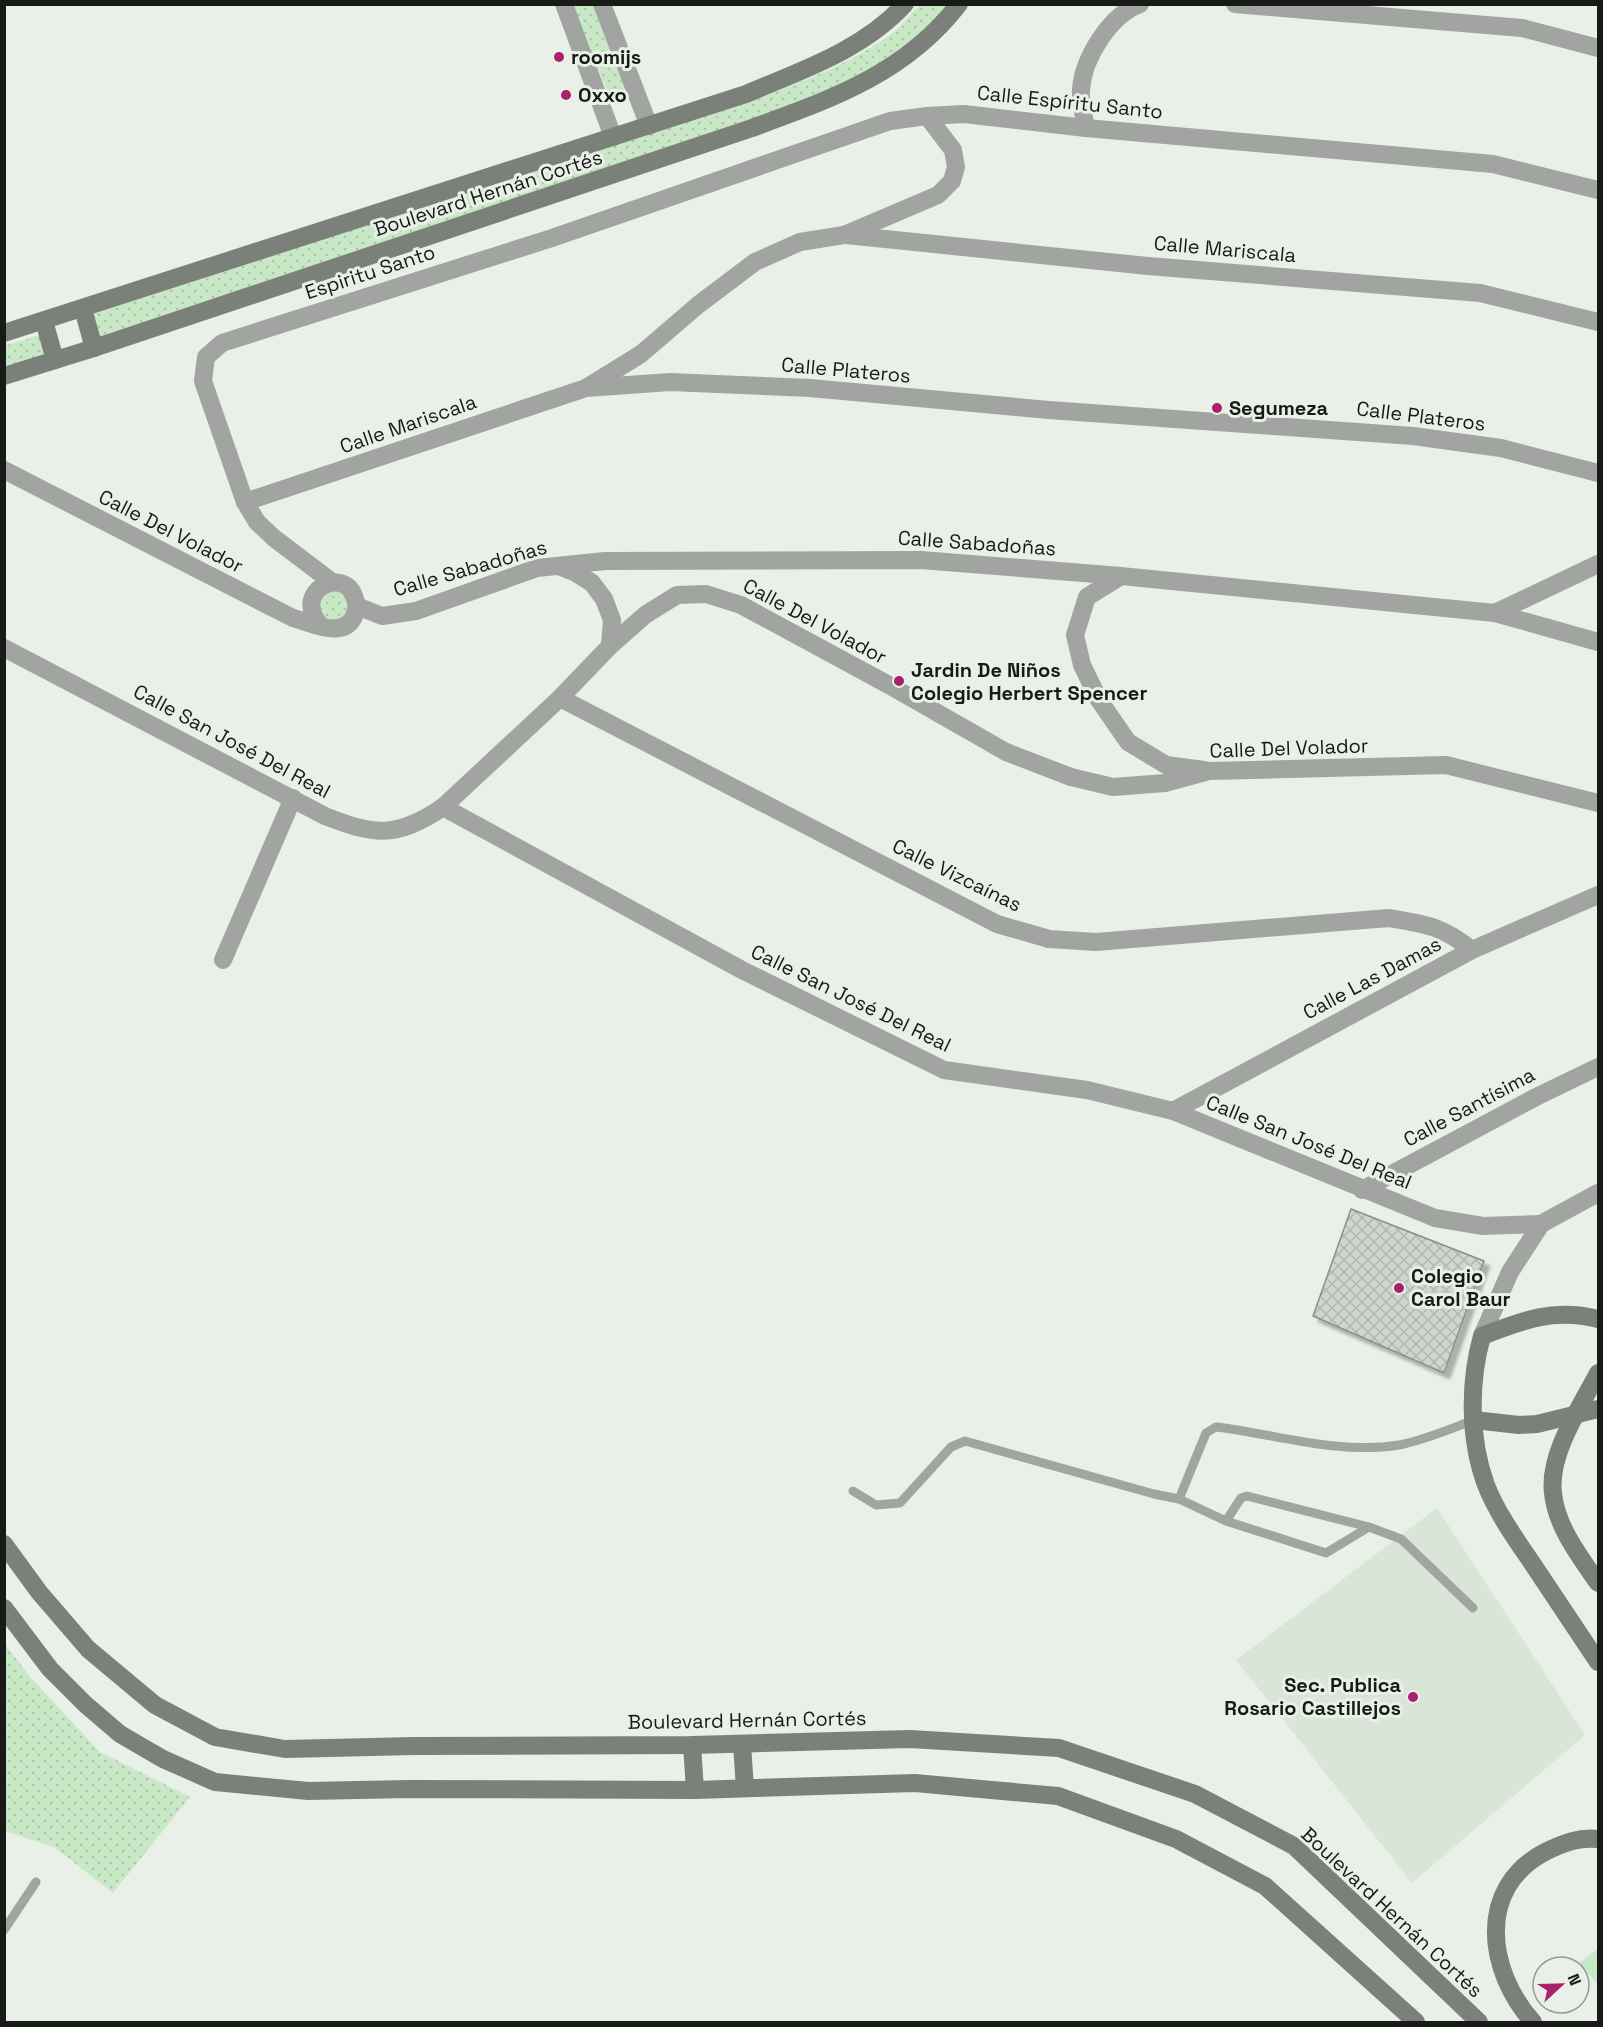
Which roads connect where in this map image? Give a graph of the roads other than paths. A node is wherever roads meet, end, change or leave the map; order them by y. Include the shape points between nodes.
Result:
1 (564, 4) edge
2 (602, 4) edge
3 (905, 4) edge
4 (959, 4) edge
5 (1140, 4) edge
6 (1235, 4) edge
7 (1599, 48) edge
8 (927, 116) junction
9 (649, 126) junction
10 (1086, 128) junction
11 (613, 138) junction
12 (1599, 190) edge
13 (844, 235) junction
14 (552, 238) joint
15 (83, 309) junction
16 (44, 321) junction
17 (1599, 322) edge
18 (5, 333) edge
19 (94, 348) junction
20 (55, 360) junction
21 (4, 376) edge
22 (586, 388) junction
23 (4, 470) edge
24 (1599, 473) edge
25 (245, 502) junction
26 (1599, 564) edge
27 (556, 565) junction
28 (1121, 576) junction
29 (332, 582) junction
30 (357, 606) junction
31 (1495, 613) junction
32 (320, 625) junction
33 (1599, 642) edge
34 (610, 646) junction
35 (4, 648) edge
36 (560, 698) junction
37 (1209, 771) junction
38 (294, 798) junction
39 (1599, 803) edge
40 (443, 807) junction
41 (1599, 896) edge
42 (1472, 950) junction
43 (223, 960) dead end
44 (1599, 1067) edge
45 (1173, 1112) junction
46 (1362, 1190) junction
47 (1599, 1193) edge
48 (1541, 1224) junction
49 (1599, 1319) edge
50 (1482, 1336) junction
51 (1599, 1373) edge
52 (1599, 1409) edge
53 (1575, 1416) junction
54 (1474, 1420) junction
55 (853, 1491) dead end
56 (1179, 1499) junction
57 (1226, 1521) junction
58 (1369, 1527) junction
59 (4, 1544) edge
60 (1599, 1583) edge
61 (4, 1608) edge
62 (1473, 1608) dead end
63 (1599, 1662) edge
64 (742, 1744) junction
65 (692, 1745) junction
66 (745, 1788) junction
67 (695, 1790) junction
68 (1599, 1839) edge
69 (36, 1882) dead end
70 (4, 1930) edge
71 (1416, 2022) edge
72 (1479, 2022) edge
73 (1533, 2022) edge

1 - 11 street
2 - 9 street
3 - 9 main road, Boulevard Hernán Cortés via 888,23 853,46 746,94
4 - 19 main road, Boulevard Hernán Cortés via 915,49 880,75 827,100
5 - 10 street via 1110,26 1091,54 1081,90
6 - 7 street via 1522,28
8 - 10 street, Calle Espíritu Santo via 964,114
8 - 13 street via 953,150 956,167 952,181 938,195
8 - 14 street, Calle Espíritu Santo via 890,121
9 - 11 main road, Boulevard Hernán Cortés
10 - 12 street, Calle Espíritu Santo via 1493,164
11 - 15 main road, Boulevard Hernán Cortés
13 - 17 street, Calle Mariscala via 1148,266 1480,293
13 - 22 street via 800,242 755,262 641,354
14 - 25 street, Espiritu Santo via 222,342 206,357 203,381
15 - 16 main road, Boulevard Hernán Cortés
15 - 19 main road
16 - 18 main road, Boulevard Hernán Cortés
16 - 20 main road
19 - 20 main road, Boulevard Hernán Cortés
20 - 21 main road, Boulevard Hernán Cortés
22 - 24 street, Calle Plateros via 670,382 810,388 1049,410 1390,434 1501,448
22 - 25 street, Calle Mariscala
23 - 32 street, Calle Del Volador via 282,613
25 - 29 street via 257,522 274,538
26 - 31 street
27 - 28 street, Calle Sabadoñas via 605,561 921,560
27 - 30 street, Calle Sabadoñas via 537,568 416,611 382,616
27 - 34 street via 592,583 604,599 612,620
28 - 31 street, Calle Sabadoñas
28 - 37 street via 1087,597 1075,635 1082,665 1099,700 1128,742 1166,765
29 - 30 street via 353,592
29 - 32 street via 312,596 313,617
30 - 32 street via 352,621 344,627 331,630
31 - 33 street, Calle Sabadoñas
34 - 36 street, Calle Del Volador
34 - 37 street, Calle Del Volador via 645,615 677,595 706,594 741,605 1006,752 1071,777 1113,787 1165,783
35 - 38 street, Calle San José Del Real
36 - 40 street, Calle San José Del Real
36 - 42 street, Calle Vizcaínas via 997,924 1049,939 1096,942 1389,918 1427,924 1451,934
37 - 39 street, Calle Del Volador via 1446,765
38 - 40 street, Calle San José Del Real via 355,828 392,832 422,822
38 - 43 street
40 - 45 street, Calle San José Del Real via 742,970 944,1070 1087,1090
41 - 42 street, Calle Las Damas
42 - 45 street, Calle Las Damas
44 - 46 street, Calle Santísima via 1536,1096
45 - 46 street, Calle San José Del Real
46 - 48 street, Calle San José Del Real via 1435,1218 1483,1227
47 - 48 street
48 - 50 street via 1510,1272
49 - 50 main road via 1577,1313 1553,1314 1520,1321
50 - 54 main road via 1473,1385
51 - 53 main road
52 - 53 main road
53 - 54 main road via 1519,1425
53 - 60 main road via 1555,1460 1552,1492 1559,1519
54 - 56 lane via 1416,1441 1382,1447 1325,1445 1216,1427 1206,1433
54 - 63 main road via 1485,1483 1498,1512
55 - 56 lane via 876,1505 900,1503 951,1447 965,1441
56 - 57 lane
57 - 58 lane via 1326,1553
57 - 58 lane via 1247,1496
58 - 62 lane via 1401,1539
59 - 65 main road, Boulevard Hernán Cortés via 88,1649 155,1705 215,1737 285,1749
61 - 67 main road via 50,1669 120,1734 215,1782 308,1791
64 - 65 main road, Boulevard Hernán Cortés
64 - 66 main road
64 - 72 main road, Boulevard Hernán Cortés via 909,1739 1059,1748 1195,1794 1294,1846
65 - 67 main road
66 - 67 main road
66 - 71 main road via 915,1783 1058,1796 1176,1839 1265,1886
68 - 73 main road via 1562,1843 1536,1857 1515,1874 1501,1899 1495,1927 1497,1955 1507,1986
69 - 70 lane

